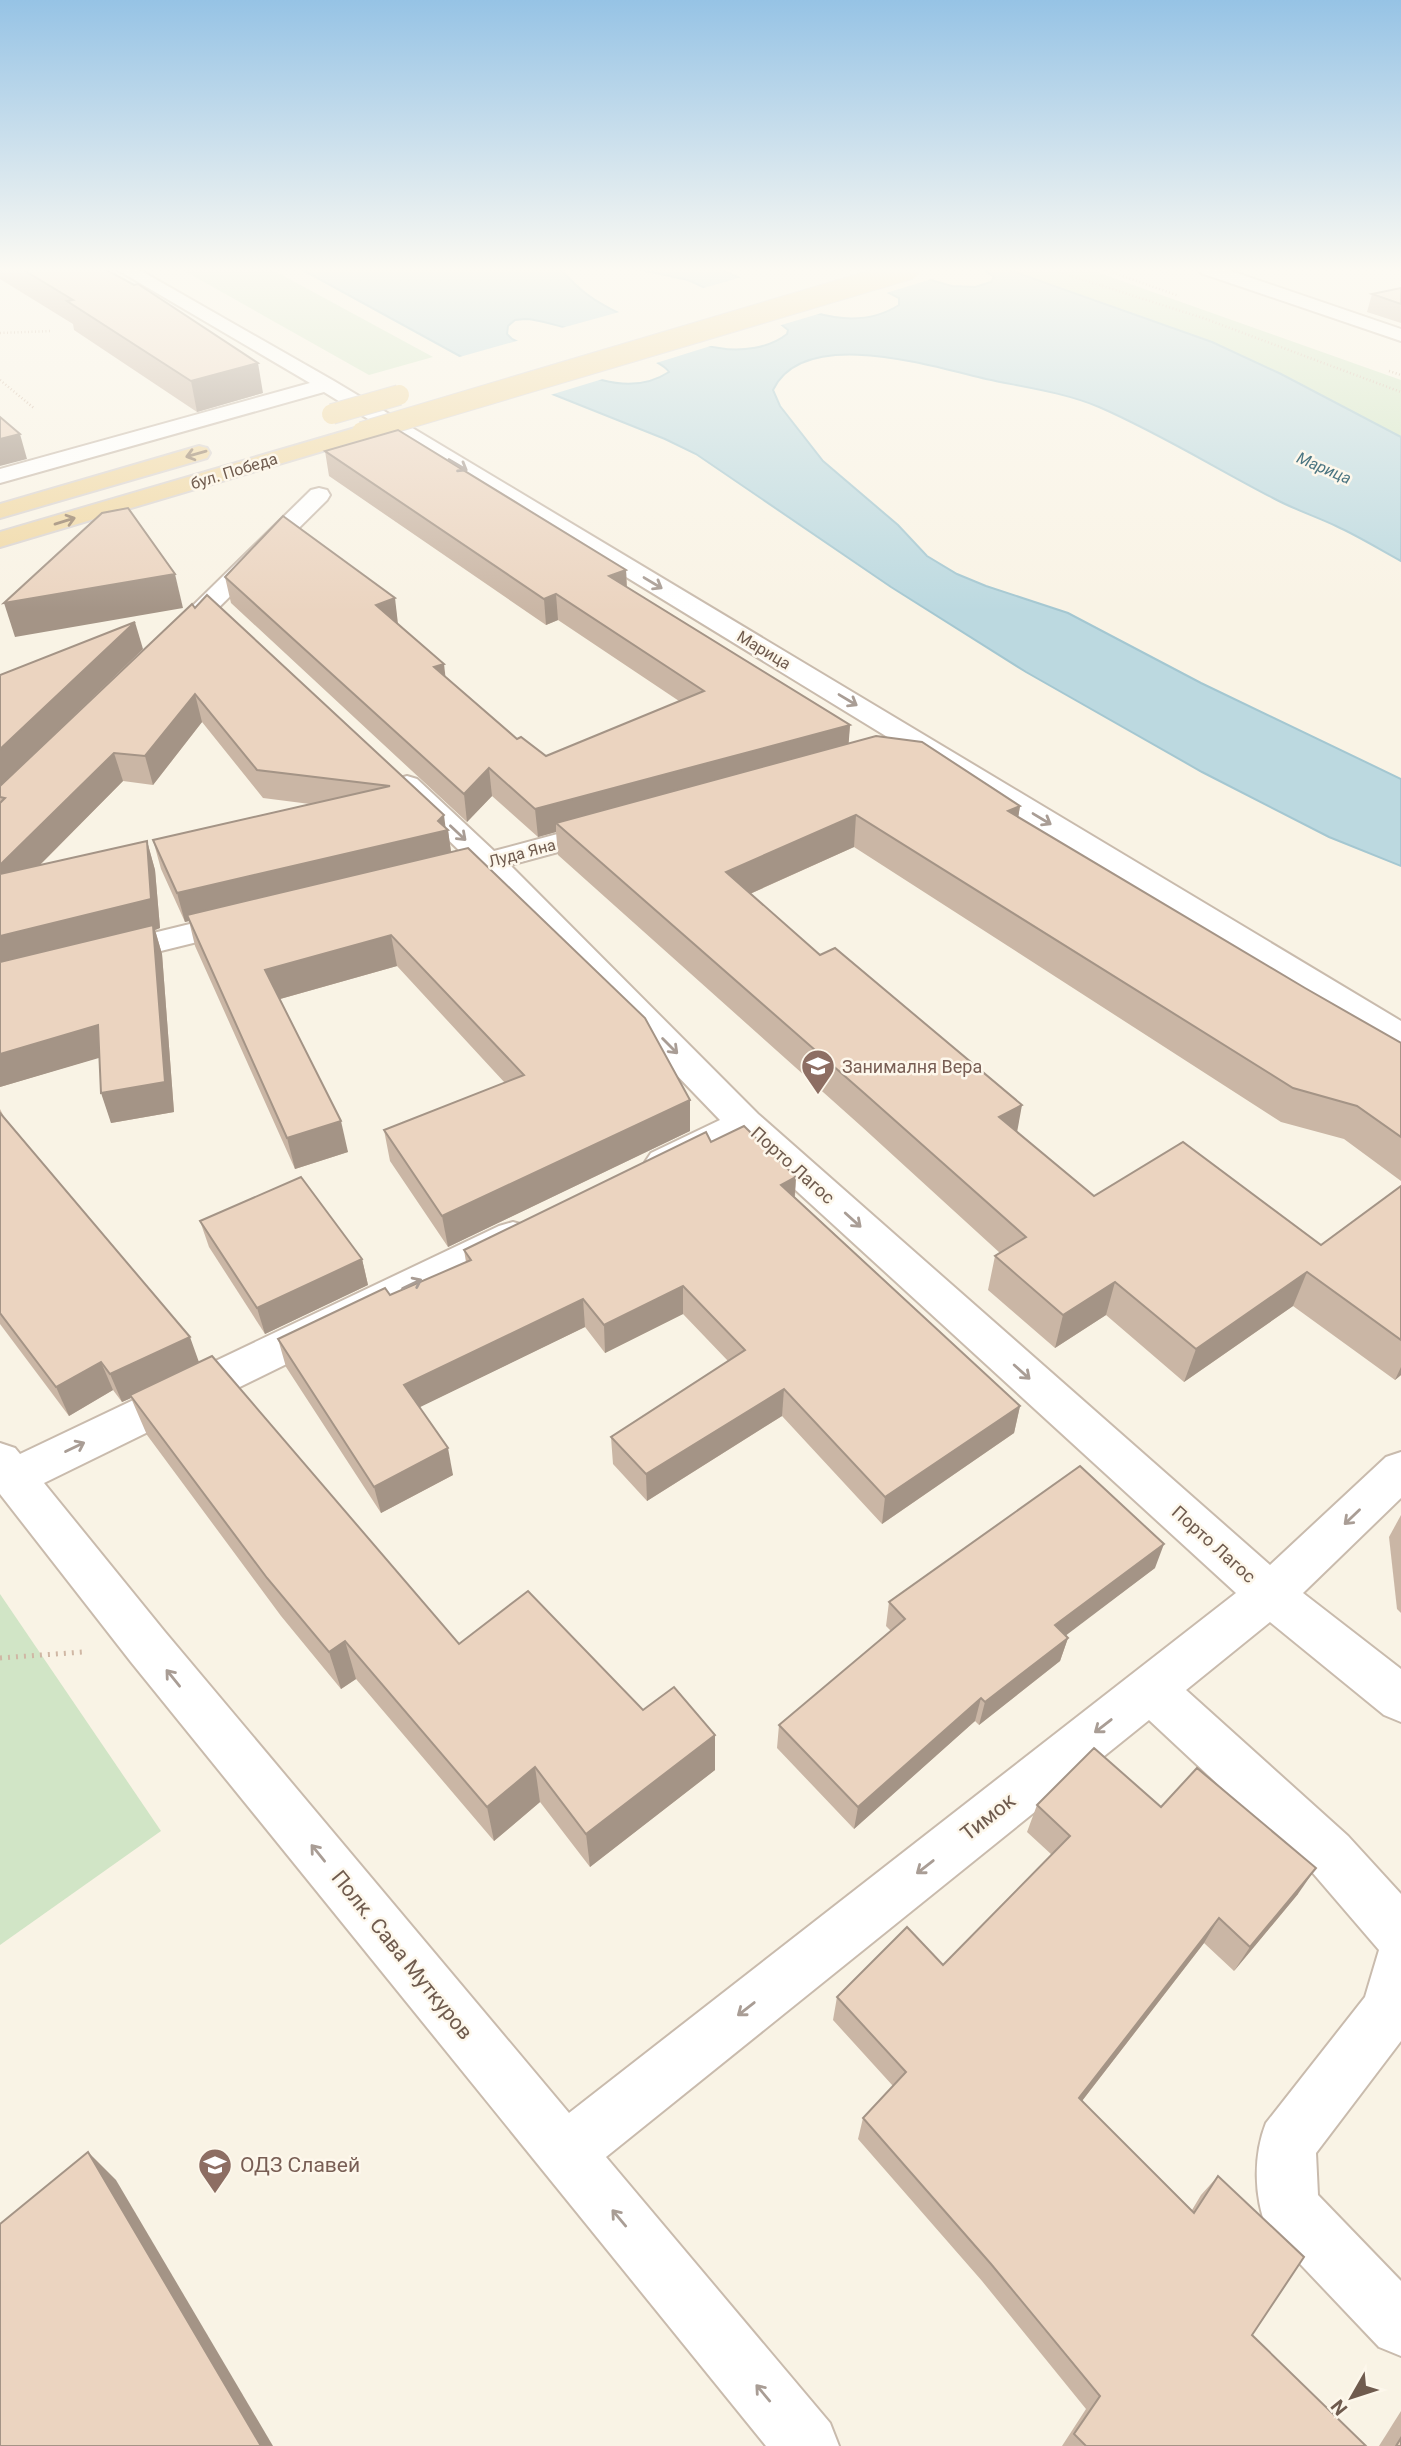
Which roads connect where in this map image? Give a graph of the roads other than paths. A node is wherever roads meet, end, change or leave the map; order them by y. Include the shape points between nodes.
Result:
1 (324, 383) edge
2 (526, 383) edge
3 (327, 385) junction
4 (413, 391) dead end
5 (306, 422) dead end
6 (226, 445) dead end
7 (0, 476) edge
8 (319, 495) dead end
9 (0, 511) edge
10 (0, 540) edge
11 (161, 650) edge
12 (919, 744) junction
13 (878, 755) edge
14 (380, 760) edge
15 (636, 821) edge
16 (489, 862) junction
17 (434, 875) edge
18 (271, 914) edge
19 (81, 960) edge
20 (1401, 1036) edge
21 (745, 1123) junction
22 (634, 1177) edge
23 (547, 1219) edge
24 (7, 1469) edge
25 (1401, 1469) edge
26 (1270, 1594) junction
27 (1150, 1689) junction
28 (1401, 1699) edge
29 (1401, 1934) edge
30 (1397, 1999) edge
31 (565, 2153) junction
32 (1401, 2325) edge
33 (807, 2446) edge

1 - 3 street, Марица
10 -> 2 main road, бул. Победа, bridge
3 - 7 street
3 -> 12 street, Марица
4 - 5 main road, bridge
6 -> 9 main road, бул. Победа
8 - 11 street via 221,611
12 - 13 street
12 -> 20 street, Марица
14 -> 16 street, Порто Лагос
15 - 16 street, Луда Яна
16 - 17 street, Луда Яна
16 -> 21 street, Порто Лагос
18 - 19 street
21 - 22 street
21 -> 26 street, Порто Лагос
24 -> 23 street
31 -> 24 street, Полк. Сава Муткуров
25 -> 26 street, Тимок
26 - 27 street, Тимок
26 - 28 street, Порто Лагос
27 - 29 street via 1330,1854
27 -> 31 street, Тимок
30 - 32 street via 1287,2144 1288,2207
33 -> 31 street, Полк. Сава Муткуров

